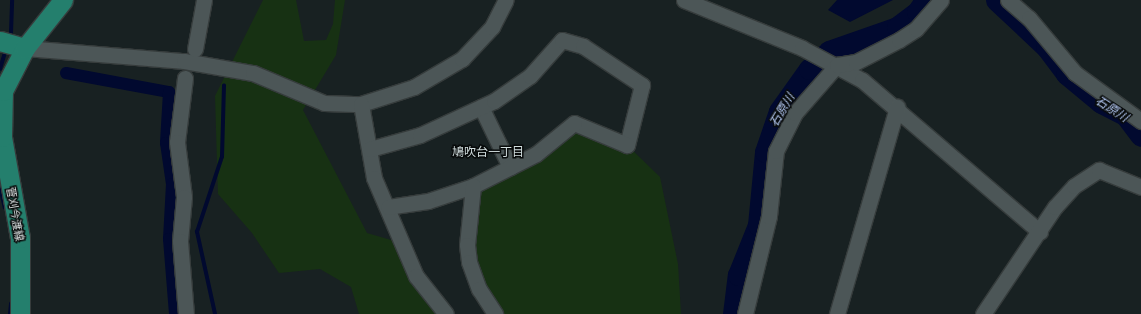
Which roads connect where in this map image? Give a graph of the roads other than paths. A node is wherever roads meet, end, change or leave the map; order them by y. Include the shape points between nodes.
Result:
1 (63, 0) edge
2 (204, 0) edge
3 (506, 0) edge
4 (684, 0) edge
5 (941, 0) edge
6 (1008, 0) edge
7 (0, 41) edge
8 (25, 48) junction
9 (195, 49) dead end
10 (837, 65) junction
11 (185, 78) dead end
12 (361, 104) junction
13 (481, 107) junction
14 (897, 107) junction
15 (1141, 121) edge
16 (370, 148) junction
17 (510, 167) junction
18 (473, 186) junction
19 (1141, 187) edge
20 (388, 207) junction
21 (1040, 232) junction
22 (20, 314) edge
23 (186, 314) edge
24 (446, 314) edge
25 (495, 314) edge
26 (745, 314) edge
27 (837, 314) edge
28 (983, 314) edge

1 - 8 main road, 菅刈今渡線
2 - 9 street
3 - 12 street via 492,27 462,59 414,87
4 - 10 street
5 - 10 street via 916,29 899,40 856,62
6 - 15 street via 1028,18 1074,73
7 - 8 main road
8 - 12 street via 184,61 253,73 324,103
8 - 22 main road, 菅刈今渡線 via 3,92 2,137 20,238
10 - 14 street
10 - 26 street via 795,113 776,151 769,216
11 - 23 street via 177,142 184,198 180,240
12 - 16 street
13 - 16 street via 420,134
13 - 17 street
13 - 17 street via 530,76 562,40 583,46 642,85 627,145 574,123 536,154
14 - 21 street
14 - 27 street
16 - 20 street via 374,178
17 - 18 street
18 - 20 street via 428,201
18 - 25 street via 467,245 469,262 479,288
19 - 21 street via 1108,172 1091,174 1055,207
20 - 24 street via 416,276
21 - 28 street

